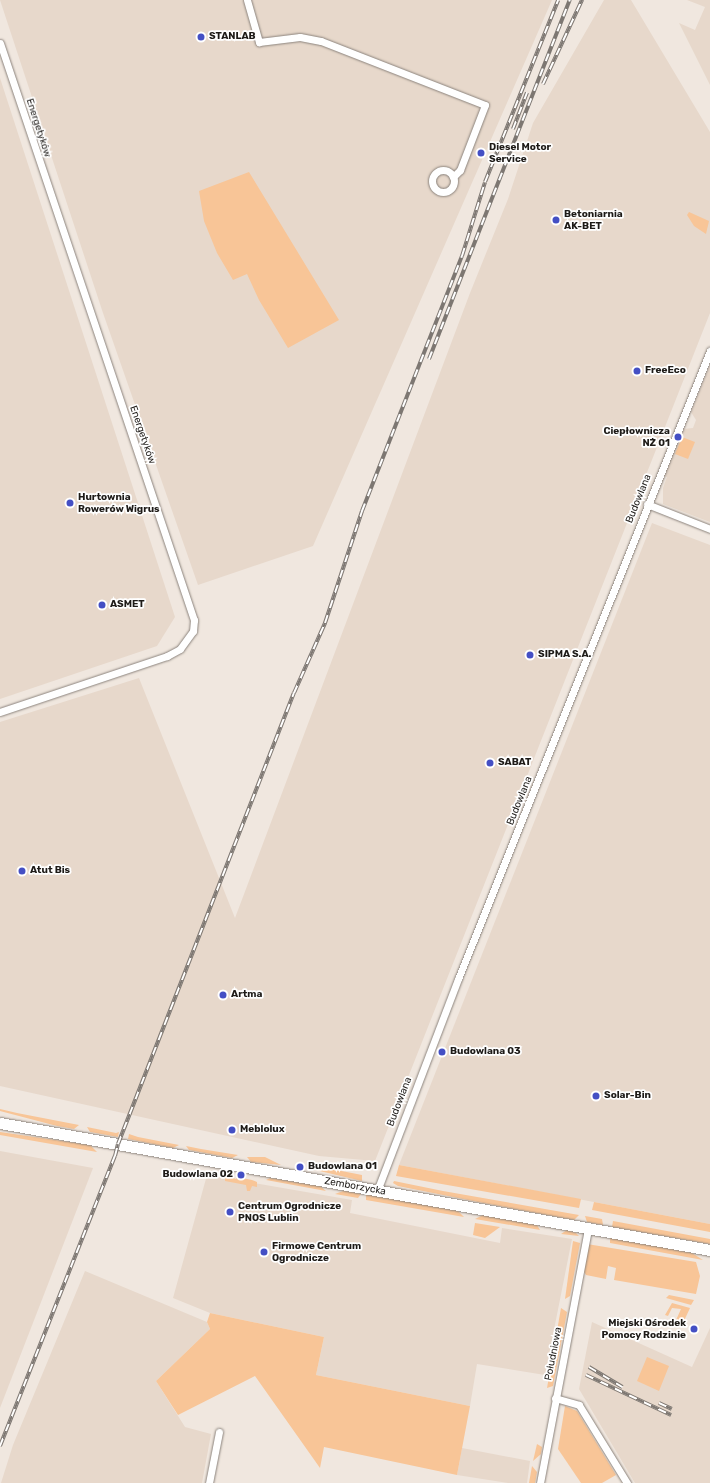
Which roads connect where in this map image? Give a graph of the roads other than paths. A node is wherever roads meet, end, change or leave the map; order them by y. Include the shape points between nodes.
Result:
1 (247, 0) edge
2 (0, 43) edge
3 (453, 177) dead end
4 (710, 352) edge
5 (647, 504) junction
6 (710, 529) edge
7 (0, 712) edge
8 (0, 1123) edge
9 (377, 1191) junction
10 (588, 1228) junction
11 (710, 1250) edge
12 (555, 1398) junction
13 (219, 1432) dead end
14 (209, 1483) edge
15 (540, 1483) edge
16 (627, 1483) edge

1 - 3 street via 259,42 300,38 321,41 484,105 460,170
2 - 7 street, Energetyków via 194,620 193,631 180,649 167,656
4 - 5 street, Budowlana
5 - 6 street
5 - 9 street, Budowlana via 536,790 458,979
8 - 9 street, Zemborzycka
9 - 10 street, Zemborzycka
10 - 11 street, Zemborzycka
10 - 12 street, Południowa
12 - 15 street, Południowa
12 - 16 street via 579,1405
13 - 14 street

